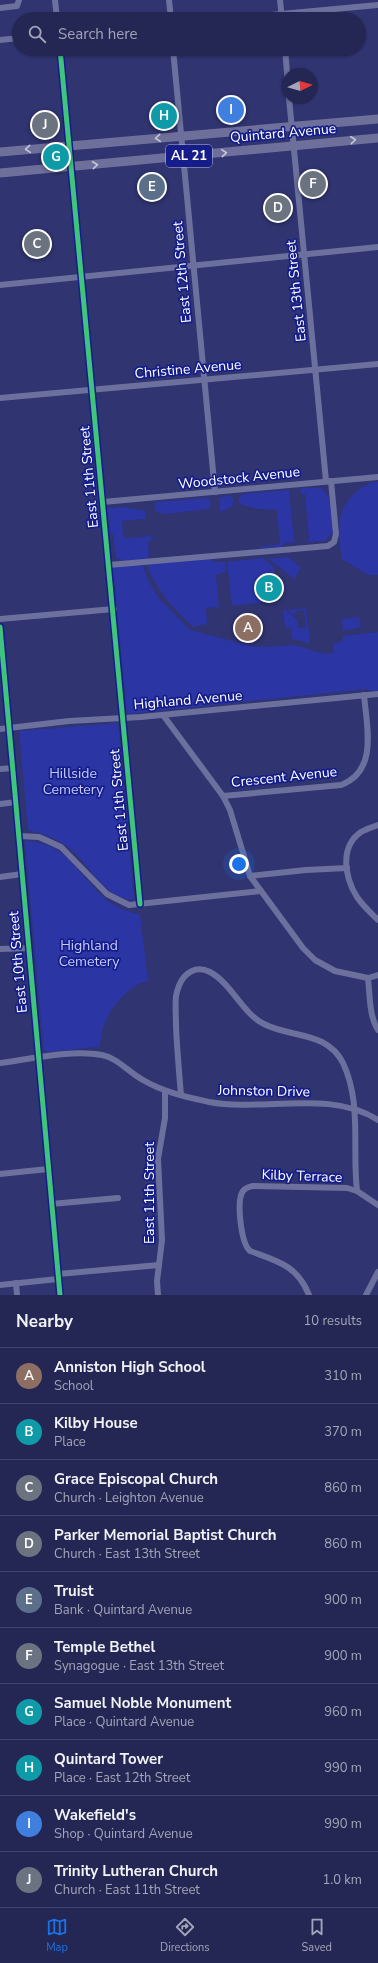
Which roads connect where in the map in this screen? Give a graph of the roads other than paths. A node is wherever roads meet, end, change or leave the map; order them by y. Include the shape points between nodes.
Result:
1 (19, 0) edge
2 (55, 0) edge
3 (169, 0) edge
4 (280, 0) edge
5 (378, 5) edge
6 (0, 8) edge
7 (56, 12) edge
8 (170, 12) edge
9 (282, 12) edge
10 (317, 12) edge
11 (12, 39) edge
12 (0, 40) edge
13 (61, 56) edge
14 (174, 56) edge
15 (286, 56) edge
16 (287, 68) edge
17 (290, 104) edge
18 (378, 119) edge
19 (292, 127) junction
20 (181, 136) junction
21 (378, 138) edge
22 (69, 146) junction
23 (294, 146) junction
24 (0, 152) edge
25 (183, 156) junction
26 (70, 167) junction
27 (0, 173) edge
28 (378, 247) edge
29 (304, 255) junction
30 (193, 265) junction
31 (82, 277) junction
32 (0, 285) edge
33 (378, 364) edge
34 (316, 369) junction
35 (204, 379) junction
36 (93, 390) junction
37 (0, 398) edge
38 (378, 477) edge
39 (329, 481) junction
40 (215, 492) junction
41 (103, 502) junction
42 (109, 565) junction
43 (114, 609) junction
44 (0, 619) edge
45 (0, 627) edge
46 (378, 694) edge
47 (364, 695) junction
48 (163, 715) junction
49 (123, 717) junction
50 (9, 728) junction
51 (0, 729) edge
52 (12, 768) junction
53 (0, 769) edge
54 (223, 796) junction
55 (16, 802) junction
56 (0, 804) edge
57 (378, 825) edge
58 (19, 836) junction
59 (347, 868) junction
60 (22, 874) junction
61 (250, 876) junction
62 (0, 877) edge
63 (260, 891) junction
64 (140, 904) junction
65 (378, 920) edge
66 (29, 948) junction
67 (0, 949) edge
68 (378, 975) edge
69 (368, 978) junction
70 (378, 1030) edge
71 (38, 1058) junction
72 (0, 1063) edge
73 (166, 1090) junction
74 (181, 1095) junction
75 (354, 1108) junction
76 (378, 1120) edge
77 (48, 1169) junction
78 (0, 1174) edge
79 (357, 1191) junction
80 (118, 1198) dead end
81 (52, 1204) junction
82 (378, 1205) edge
83 (159, 1265) junction
84 (378, 1272) edge
85 (58, 1276) junction
86 (16, 1283) junction
87 (0, 1285) edge
88 (17, 1295) edge
89 (60, 1295) edge
90 (158, 1295) edge
91 (309, 1295) edge
92 (366, 1295) edge

1 - 6 street via 17,6
2 - 7 street
3 - 8 street
4 - 9 street
5 - 10 street
11 - 12 street
13 - 22 street, East 11th Street
14 - 20 street, East 12th Street
15 - 16 street
17 - 19 street, East 13th Street
18 - 19 highway, Quintard Avenue / AL 21
19 - 20 highway, Quintard Avenue / AL 21
19 - 23 street, East 13th Street
20 -> 22 highway, Quintard Avenue / AL 21
20 - 25 street, East 12th Street
23 -> 21 highway, Quintard Avenue / AL 21
22 -> 24 highway, Quintard Avenue / AL 21
22 - 26 street, East 11th Street
25 -> 23 highway, Quintard Avenue / AL 21
23 - 29 street, East 13th Street
26 -> 25 highway, Quintard Avenue / AL 21
25 - 30 street, East 12th Street
26 - 27 highway, Quintard Avenue / AL 21
26 - 31 street, East 11th Street
28 - 29 street
29 - 30 street
29 - 34 street, East 13th Street
30 - 31 street
30 - 35 street, East 12th Street
31 - 32 street
31 - 36 street, East 11th Street
33 - 34 street, Christine Avenue
34 - 35 street, Christine Avenue
34 - 39 street, East 13th Street
35 - 36 street, Christine Avenue
35 - 40 street, East 12th Street
36 - 37 street, Christine Avenue
36 - 41 street, East 11th Street
38 - 39 street, Woodstock Avenue
39 - 40 street, Woodstock Avenue
39 - 42 street, East 13th Street via 336,534 334,542 328,546
40 - 41 street, Woodstock Avenue
41 - 42 street, East 11th Street
42 - 43 street, East 11th Street
43 - 44 street
43 - 49 street, East 11th Street
45 - 50 street, East 10th Street
46 - 47 street, Highland Avenue
47 - 48 street, Highland Avenue
47 - 54 street, Crescent Avenue via 369,754 356,778 341,785
48 - 49 street, Highland Avenue
48 - 54 street
49 - 50 street, Highland Avenue
49 - 64 street, East 11th Street
50 - 51 street, Highland Avenue
50 - 52 street, East 10th Street
52 - 53 street
52 - 55 street, East 10th Street
54 - 61 street via 230,810
55 - 56 street
55 - 58 street, East 10th Street
57 - 59 street via 361,831 351,844 347,853
58 - 60 street, East 10th Street
58 - 64 street via 39,838 61,847 107,894 129,905
59 - 61 street
59 - 65 street via 357,897
60 - 62 street
60 - 66 street, East 10th Street
61 - 63 street
63 - 64 street
63 - 69 street via 315,960 334,971
66 - 67 street
66 - 71 street, East 10th Street
68 - 69 street
69 - 70 street via 372,1012
71 - 72 street, Johnston Drive
71 - 73 street, Johnston Drive via 103,1055 118,1062 145,1082
71 - 77 street, East 10th Street
73 - 74 street, Johnston Drive
73 - 83 street, East 11th Street via 165,1118 158,1159 162,1240
74 - 75 street, Johnston Drive via 228,1105 311,1104
74 - 75 street via 176,995 186,975 197,969 204,969 214,974 259,1021 312,1037 332,1048 346,1071
75 - 76 street, Johnston Drive
75 - 79 street
77 - 78 street
77 - 81 street, East 10th Street
79 - 82 street, Kilby Terrace
79 - 91 street, Kilby Terrace via 347,1188 253,1186 247,1187 240,1196 241,1232 245,1247 288,1266
80 - 81 street
81 - 85 street, East 10th Street
83 - 85 street
83 - 90 street, East 11th Street
84 - 92 street
85 - 86 street
85 - 89 street, East 10th Street
86 - 87 street
86 - 88 street

